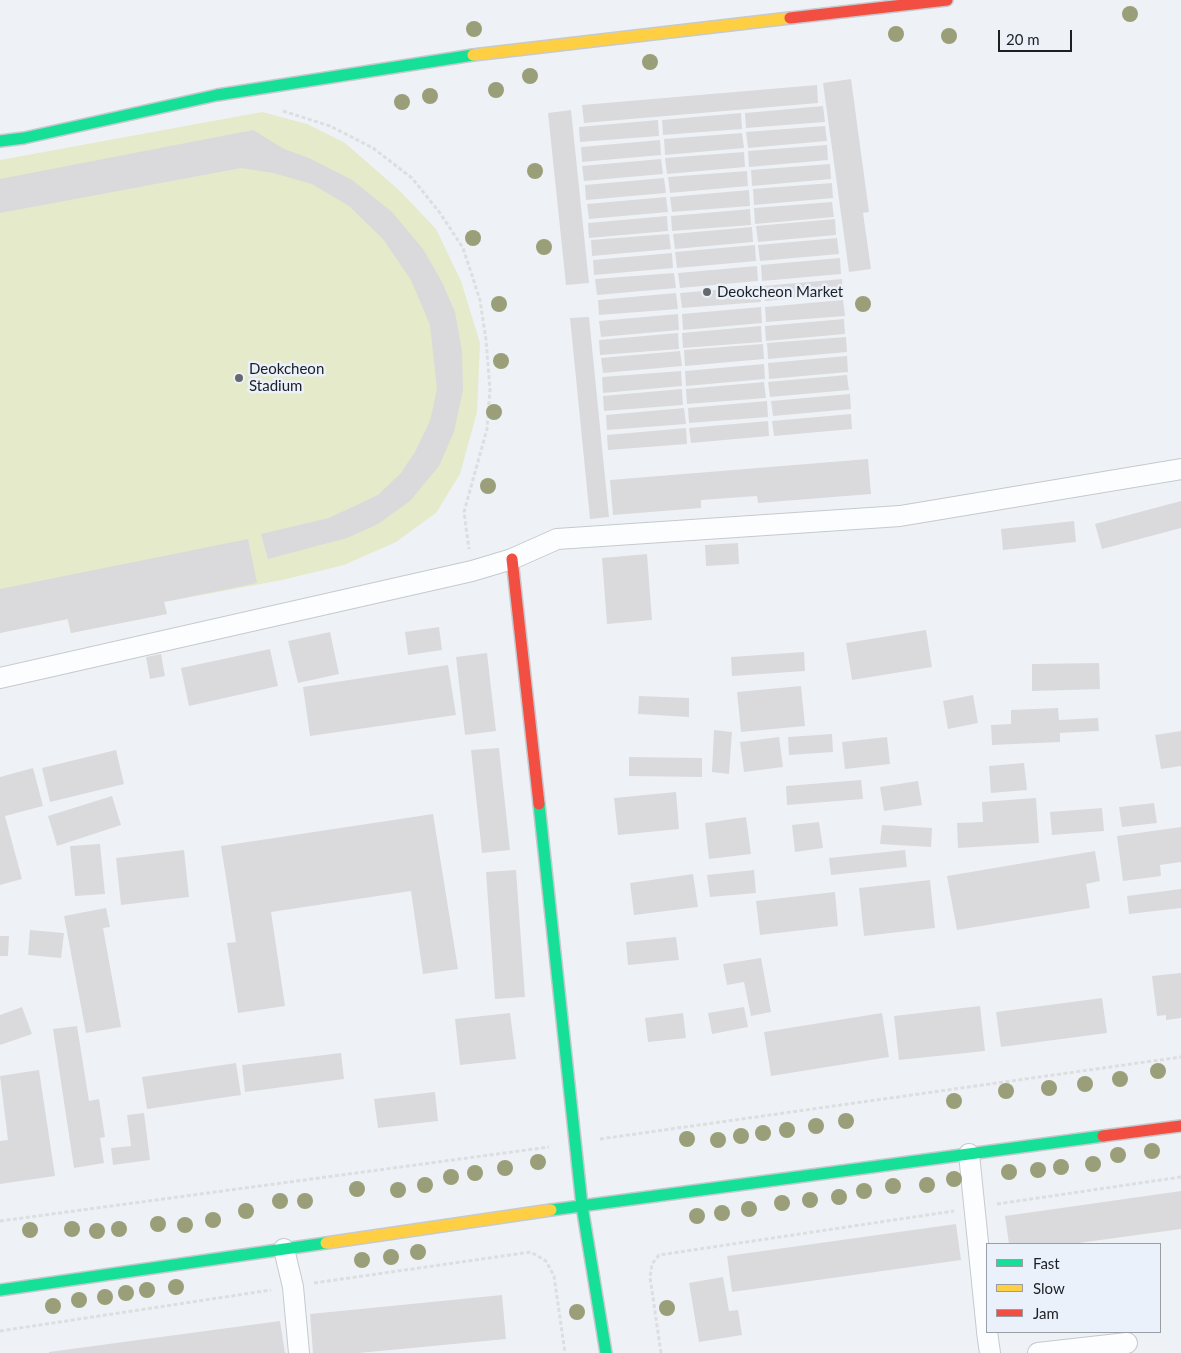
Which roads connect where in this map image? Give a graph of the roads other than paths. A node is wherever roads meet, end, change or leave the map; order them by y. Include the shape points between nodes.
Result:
1 (947, 0) edge
2 (0, 141) edge
3 (1181, 469) edge
4 (512, 560) junction
5 (0, 678) edge
6 (1181, 1126) edge
7 (969, 1154) junction
8 (582, 1206) junction
9 (284, 1249) junction
10 (0, 1290) edge
11 (986, 1322) edge
12 (987, 1333) edge
13 (1127, 1342) dead end
14 (299, 1353) edge
15 (606, 1353) edge
16 (990, 1353) edge
17 (1038, 1353) edge

1 - 2 main road via 467,56 217,95
3 - 4 street via 900,516 557,539
4 - 5 street
4 - 8 main road
6 - 7 main road
7 - 8 main road
7 - 11 street
8 - 9 main road
8 - 15 main road
9 - 10 main road
9 - 14 street via 293,1287
12 - 16 street
13 - 17 street

